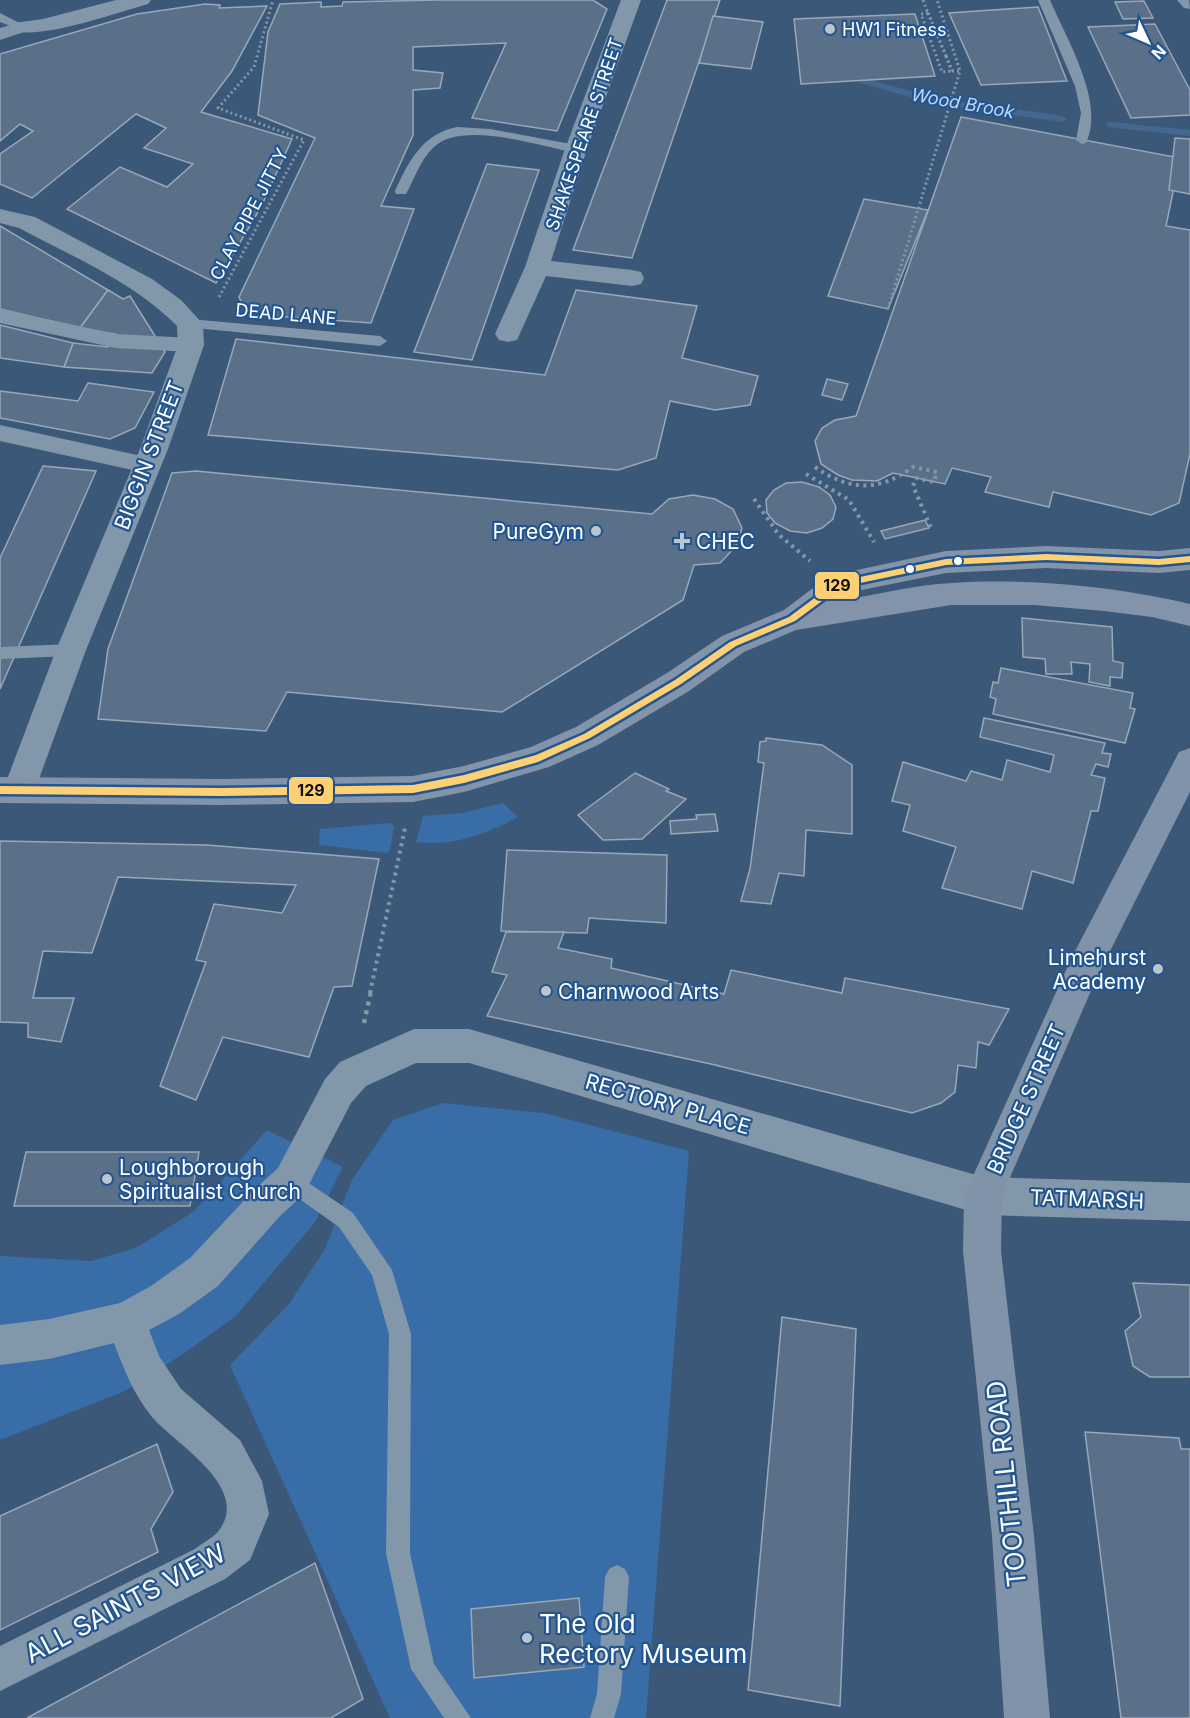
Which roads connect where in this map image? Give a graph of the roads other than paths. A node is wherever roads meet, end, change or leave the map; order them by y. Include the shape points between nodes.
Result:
1 (141, 0) edge
2 (631, 0) edge
3 (1044, 0) edge
4 (0, 16) edge
5 (21, 27) junction
6 (0, 34) edge
7 (1082, 140) dead end
8 (576, 149) junction
9 (401, 191) dead end
10 (0, 216) edge
11 (537, 267) junction
12 (633, 278) dead end
13 (0, 316) edge
14 (507, 334) dead end
15 (191, 335) junction
16 (380, 341) dead end
17 (0, 433) edge
18 (146, 465) junction
19 (1190, 559) edge
20 (1190, 615) edge
21 (792, 619) junction
22 (71, 650) junction
23 (0, 653) edge
24 (1190, 761) edge
25 (9, 790) edge
26 (279, 1192) junction
27 (983, 1196) junction
28 (1190, 1202) edge
29 (982, 1251) joint
30 (126, 1321) junction
31 (0, 1345) edge
32 (617, 1577) dead end
33 (2, 1669) dead end
34 (459, 1718) edge
35 (602, 1718) edge
36 (1027, 1718) edge

1 - 5 street
2 - 8 street, SHAKESPEARE STREET
3 - 7 lane via 1081,86 1087,113
4 - 5 lane
5 - 6 street
8 - 9 lane via 467,130 446,132 417,160
8 - 11 street, SHAKESPEARE STREET
10 - 15 street via 27,222 143,285 172,306
11 - 12 street
11 - 14 street, SHAKESPEARE STREET
13 - 15 street via 116,341
15 - 16 lane, DEAD LANE
15 - 18 street, BIGGIN STREET
17 - 18 street
18 - 22 street, BIGGIN STREET
19 - 21 highway via 1159,562 1046,557 946,562 838,584
20 - 21 highway via 1152,606 1081,598 951,594
21 - 25 highway via 733,644 587,736 538,758 464,779 413,789
22 - 23 lane
22 - 25 street, BIGGIN STREET
24 - 27 main road, BRIDGE STREET via 1084,968
26 - 27 street, RECTORY PLACE via 338,1091 353,1074 414,1046 469,1046
26 - 30 street, RECTORY PLACE via 204,1272
26 - 34 lane via 346,1220 381,1270 400,1334 398,1553 423,1669
27 - 28 street, TATMARSH
27 - 29 main road, BRIDGE STREET
29 - 36 main road, TOOTHILL ROAD via 1013,1536
30 - 31 street, RECTORY PLACE via 49,1339
30 - 33 street, ALL SAINTS VIEW via 144,1369 167,1403 225,1455 241,1480 248,1515 235,1545 210,1564
32 - 35 lane via 609,1694

